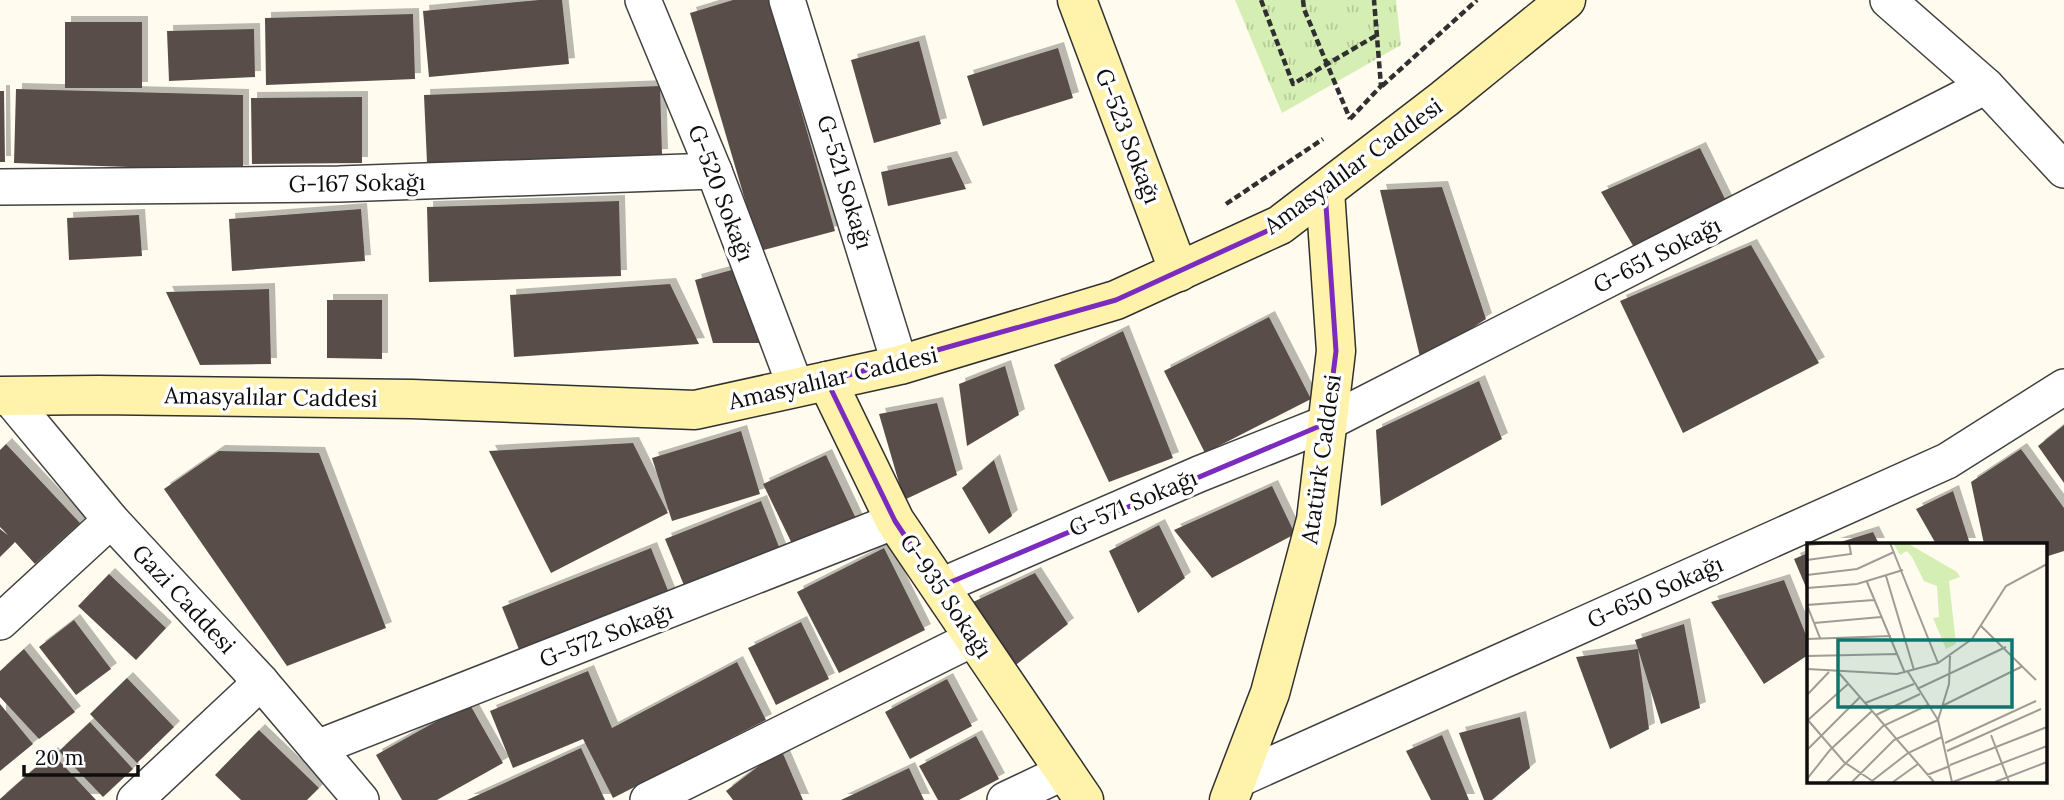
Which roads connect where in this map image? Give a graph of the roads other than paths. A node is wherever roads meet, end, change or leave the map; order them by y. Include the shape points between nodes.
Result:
1 (643, 0) edge
2 (788, 0) edge
3 (1077, 0) edge
4 (1566, 0) edge
5 (1888, 0) edge
6 (1986, 86) junction
7 (2064, 170) edge
8 (714, 171) junction
9 (0, 187) edge
10 (1325, 191) junction
11 (1179, 272) junction
12 (900, 365) junction
13 (811, 385) junction
14 (2064, 387) edge
15 (4, 396) edge
16 (1327, 423) junction
17 (111, 520) junction
18 (895, 522) junction
19 (939, 587) junction
20 (0, 622) edge
21 (974, 638) junction
22 (261, 682) junction
23 (317, 748) junction
24 (1075, 785) edge
25 (1233, 790) edge
26 (135, 800) edge
27 (361, 800) edge
28 (648, 800) edge
29 (1005, 800) edge

1 - 8 street, G-520 Sokağı
2 - 12 street, G-521 Sokağı
3 - 11 main road, G-523 Sokağı
4 - 10 main road, Amasyalılar Caddesi
5 - 6 street
6 - 7 street
6 - 16 street, G-651 Sokağı
8 - 9 street, G-167 Sokağı via 340,184
8 - 13 street, G-520 Sokağı
10 - 11 main road, Amasyalılar Caddesi via 1280,225
10 - 16 main road, Atatürk Caddesi via 1336,351
11 - 12 main road, Amasyalılar Caddesi via 1115,300
12 - 13 main road, Amasyalılar Caddesi
13 - 15 main road, Amasyalılar Caddesi via 695,410 412,399
13 - 18 main road, G-935 Sokağı
14 - 25 street, G-650 Sokağı via 1947,461
15 - 17 street, Gazi Caddesi
16 - 19 street, G-571 Sokağı
16 - 25 main road, Atatürk Caddesi via 1316,520 1269,693
17 - 20 street
17 - 22 street, Gazi Caddesi
18 - 19 main road, G-935 Sokağı
18 - 23 street, G-572 Sokağı
19 - 21 main road, G-935 Sokağı
21 - 24 main road, G-935 Sokağı
21 - 28 street
22 - 23 street, Gazi Caddesi
22 - 26 street
23 - 27 street, Gazi Caddesi
24 - 29 street

